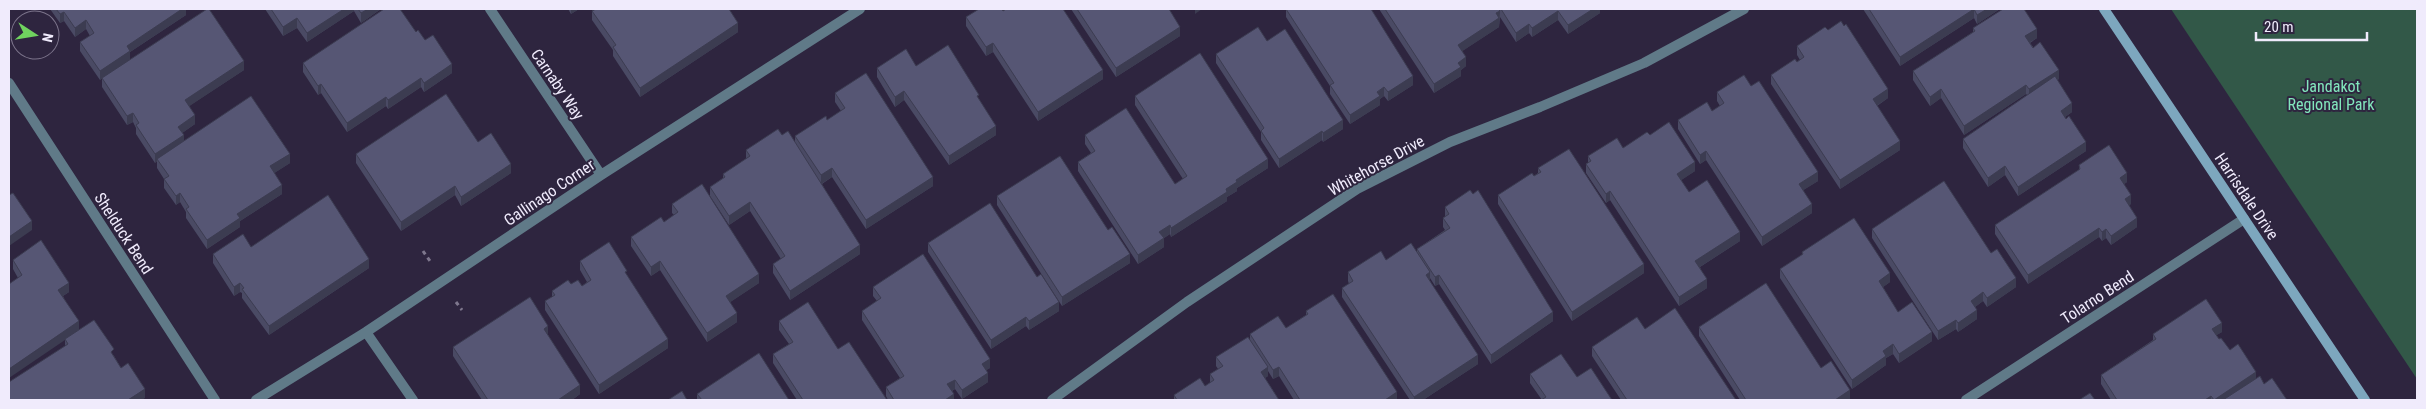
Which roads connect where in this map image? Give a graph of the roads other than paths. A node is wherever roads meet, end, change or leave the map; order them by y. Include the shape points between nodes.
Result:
1 (490, 9) edge
2 (860, 9) edge
3 (1744, 9) edge
4 (2104, 9) edge
5 (9, 83) edge
6 (601, 175) junction
7 (2244, 219) junction
8 (366, 332) junction
9 (215, 400) edge
10 (256, 400) edge
11 (412, 400) edge
12 (1052, 400) edge
13 (1966, 400) edge
14 (2365, 400) edge

1 - 6 street, Carnaby Way
2 - 6 street, Gallinago Corner
3 - 12 street, Whitehorse Drive via 1644,63 1450,142 1357,189 1187,302
4 - 7 street, Harrisdale Drive
5 - 9 street, Shelduck Bend
6 - 8 street, Gallinago Corner
7 - 13 street, Tolarno Bend
7 - 14 street, Harrisdale Drive
8 - 10 street, Gallinago Corner
8 - 11 street

